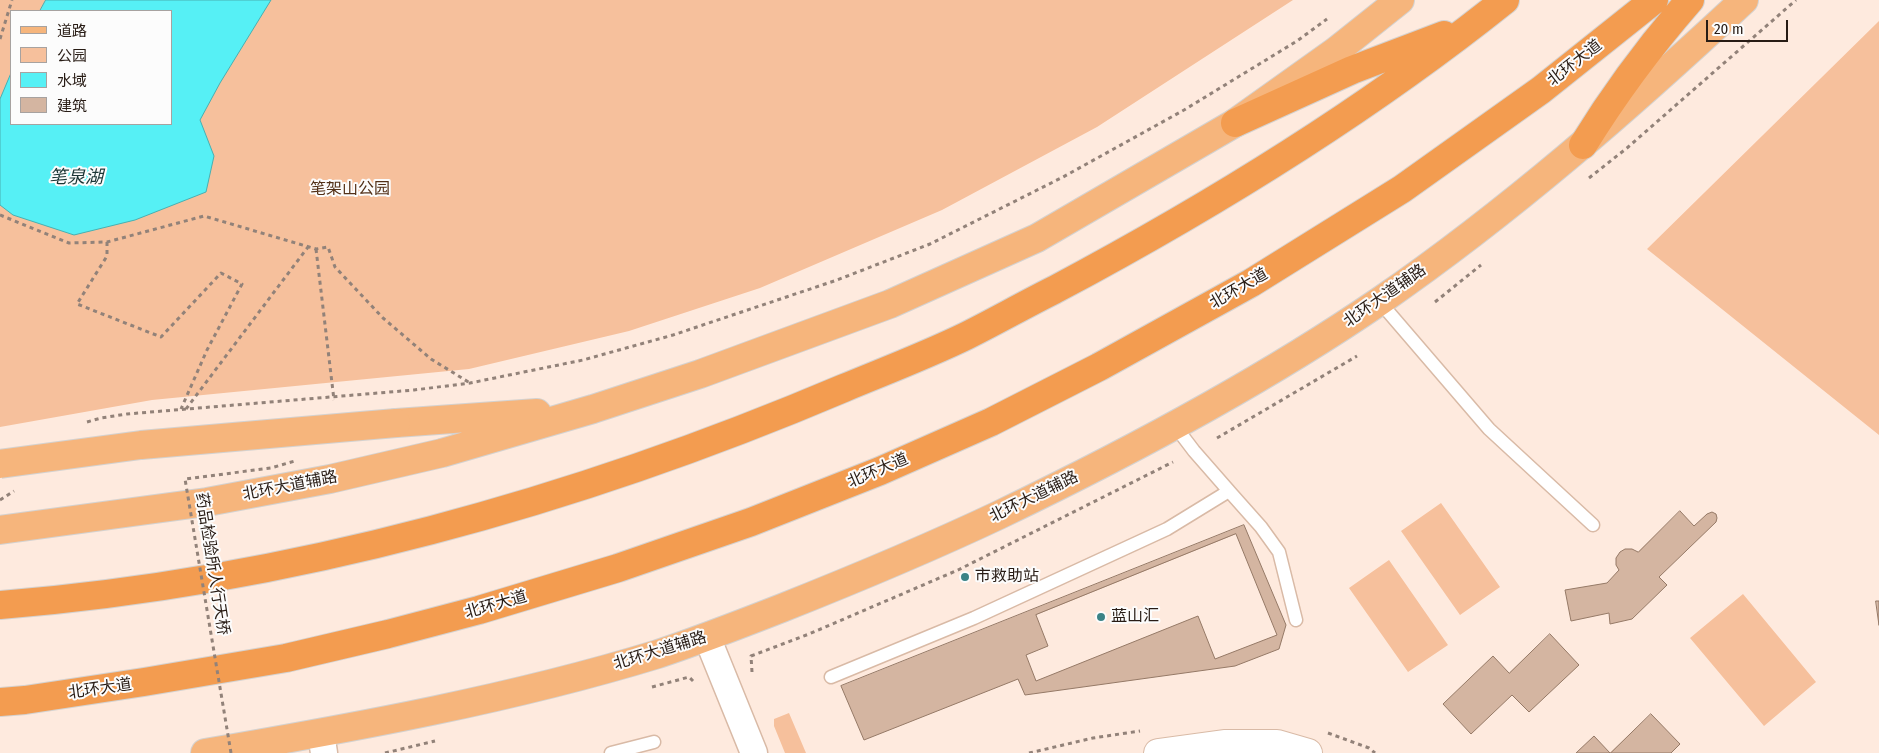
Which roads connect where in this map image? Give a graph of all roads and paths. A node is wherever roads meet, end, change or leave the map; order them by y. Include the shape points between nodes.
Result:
1 (12, 0) edge
2 (1400, 0) edge
3 (1505, 0) edge
4 (1654, 0) edge
5 (1690, 0) edge
6 (1744, 0) edge
7 (1330, 18) dead end
8 (1476, 23) junction
9 (0, 40) edge
10 (1235, 123) junction
11 (1583, 145) junction
12 (0, 215) edge
13 (107, 242) junction
14 (308, 247) junction
15 (316, 249) junction
16 (1379, 302) junction
17 (1358, 356) dead end
18 (470, 383) junction
19 (335, 407) dead end
20 (181, 409) junction
21 (185, 409) junction
22 (593, 409) junction
23 (86, 423) dead end
24 (1176, 426) junction
25 (1217, 438) dead end
26 (299, 460) dead end
27 (0, 464) edge
28 (20, 487) dead end
29 (1229, 491) junction
30 (0, 500) edge
31 (1593, 525) dead end
32 (0, 530) edge
33 (0, 605) edge
34 (1296, 620) dead end
35 (707, 637) junction
36 (832, 677) dead end
37 (8, 702) edge
38 (654, 742) dead end
39 (322, 743) edge
40 (205, 753) edge
41 (230, 753) edge
42 (611, 753) edge
43 (754, 753) edge
44 (1158, 753) edge
45 (1308, 753) edge

1 - 9 path
2 - 10 main road, 北环大道辅路 via 1336,51
3 - 8 highway
4 - 37 highway, 北环大道 via 1541,90 1402,189 1251,283 991,422 880,471 734,528 618,568 479,610 286,658
5 - 11 highway via 1656,39
6 - 11 main road, 北环大道辅路
7 - 18 path via 1184,110 1063,177 930,244 838,280 673,335 583,360
8 - 10 highway via 1352,70
8 - 33 highway via 1261,172 1134,247 964,337 768,420 651,464 522,506 404,537 165,585
10 - 22 main road, 北环大道辅路 via 1038,238 890,304 700,374
11 - 16 main road, 北环大道辅路
12 - 13 path via 70,243
13 - 14 path via 204,216
13 - 20 path via 107,256 77,304 161,338 221,273 242,284 207,350
14 - 15 path
14 - 21 path
15 - 18 path via 328,247 335,267 383,318 430,359
15 - 19 path, bridge
16 - 24 main road, 北环大道辅路 via 1280,366
16 - 31 lane via 1489,429
17 - 25 path
18 - 21 path
20 - 21 path
20 - 23 path via 101,418
22 - 27 main road, bridge via 141,445
22 - 32 main road, 北环大道辅路 via 442,452 330,479 207,502
24 - 29 lane
24 - 35 main road, 北环大道辅路 via 919,552
26 - 41 path, 药品检验所人行天桥, bridge via 271,468 185,480
28 - 30 path
29 - 34 lane via 1279,552
29 - 36 lane via 1167,529 974,618
35 - 39 main road, 北环大道辅路 via 571,678
35 - 43 street
38 - 42 lane
39 - 40 main road, 北环大道辅路
44 - 45 street via 1224,744 1276,744

